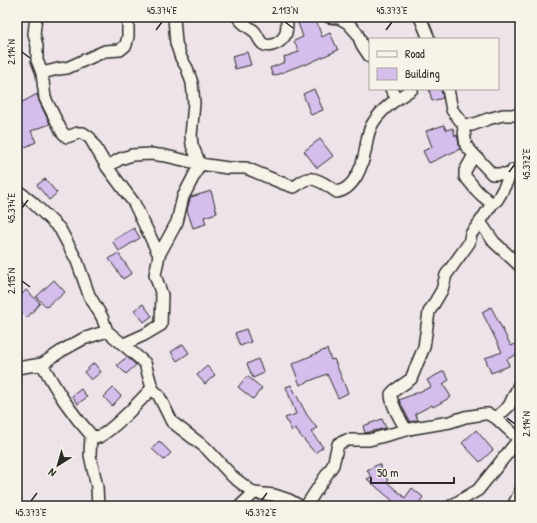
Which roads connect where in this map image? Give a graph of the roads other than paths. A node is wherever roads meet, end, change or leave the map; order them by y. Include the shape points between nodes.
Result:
1 (36, 17) edge
2 (128, 17) edge
3 (174, 17) edge
4 (238, 17) edge
5 (287, 17) edge
6 (329, 17) edge
7 (420, 17) edge
8 (429, 38) edge
9 (369, 56) edge
10 (42, 73) junction
11 (392, 90) edge
12 (410, 90) edge
13 (448, 90) edge
14 (397, 99) junction
15 (520, 115) edge
16 (463, 124) junction
17 (474, 155) junction
18 (200, 164) junction
19 (106, 167) junction
20 (520, 170) edge
21 (509, 176) junction
22 (17, 190) edge
23 (492, 204) junction
24 (480, 222) junction
25 (159, 255) junction
26 (520, 266) edge
27 (107, 331) junction
28 (124, 344) junction
29 (42, 364) junction
30 (17, 368) edge
31 (520, 383) edge
32 (152, 388) junction
33 (496, 418) junction
34 (406, 430) junction
35 (91, 435) junction
36 (519, 440) edge
37 (520, 492) edge
38 (254, 493) junction
39 (98, 506) edge
40 (240, 506) edge
41 (300, 506) edge
42 (306, 506) edge
43 (452, 506) edge
44 (513, 506) edge

1 - 10 street via 34,34 37,60
2 - 10 street via 126,45 120,50 105,51 67,68
3 - 18 street via 180,58 192,83 194,103 191,136
4 - 5 street via 268,46 274,45 286,34
6 - 9 street via 339,18 348,23 357,33
7 - 8 street
10 - 19 street via 45,98 62,132 67,137 78,133 87,135
11 - 14 street
12 - 14 street
13 - 16 street via 452,110
14 - 18 street via 373,122 368,131 365,154 358,174 341,192 311,178 294,187 246,168
15 - 16 street via 503,115 472,125
16 - 17 street via 466,146
17 - 21 street via 492,174
17 - 23 street via 465,171 465,177
18 - 19 street via 151,154 132,155
18 - 25 street via 183,197 177,222
19 - 25 street via 134,203
20 - 21 street via 513,170
21 - 23 street via 497,200
22 - 27 street via 60,229
23 - 24 street
24 - 26 street via 494,242
24 - 34 street via 471,234 469,243 446,275 442,290 429,312 424,347 411,379 391,394 391,402
25 - 28 street via 155,275 162,295 161,325
27 - 28 street
27 - 29 street via 83,339
28 - 32 street via 145,363
29 - 30 street
29 - 35 street via 57,392
31 - 33 street via 509,406
32 - 35 street via 106,432 98,437
32 - 38 street via 172,422 206,448 233,477
33 - 34 street via 484,414
33 - 36 street
34 - 42 street via 370,440 347,440 338,444 333,465
35 - 39 street via 90,455 97,486
36 - 43 street via 478,490
37 - 44 street
38 - 40 street
38 - 41 street via 274,495

